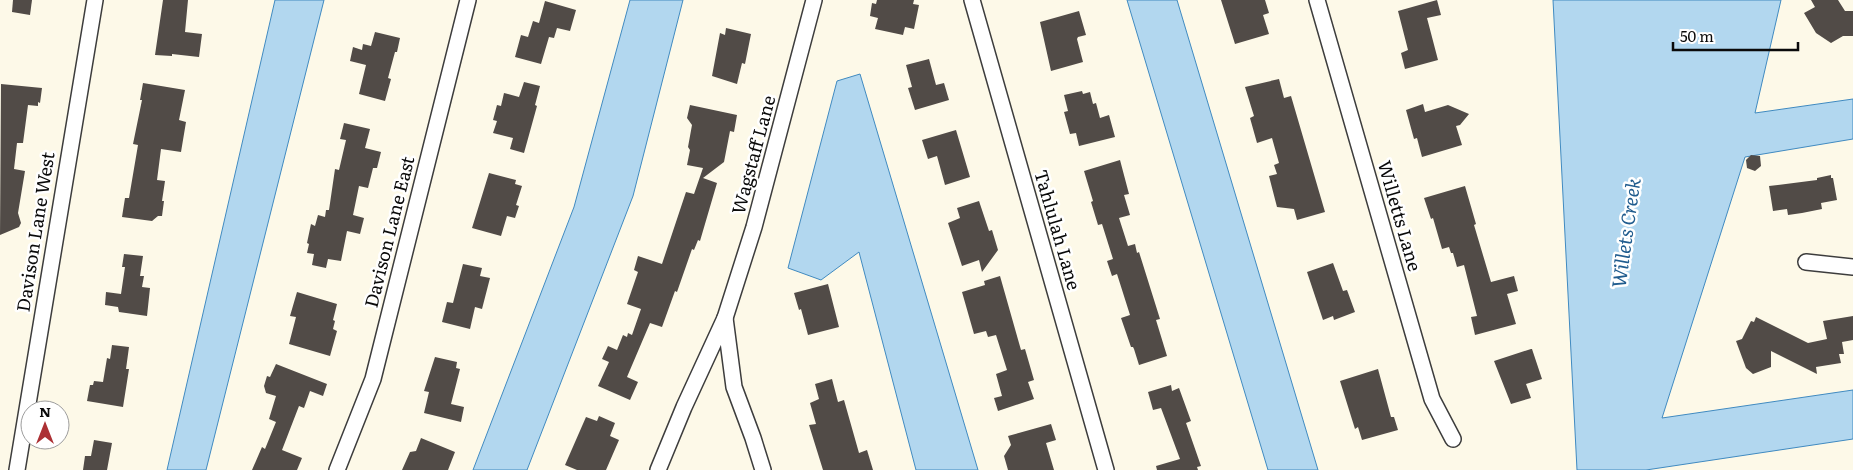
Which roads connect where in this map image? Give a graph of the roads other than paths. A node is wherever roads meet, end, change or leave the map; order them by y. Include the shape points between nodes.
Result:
1 (95, 0) edge
2 (468, 0) edge
3 (814, 0) edge
4 (972, 0) edge
5 (1317, 0) edge
6 (1806, 262) dead end
7 (1853, 267) edge
8 (725, 318) junction
9 (1453, 439) dead end
10 (17, 470) edge
11 (337, 470) edge
12 (658, 470) edge
13 (763, 470) edge
14 (1106, 470) edge

1 - 10 street, Davison Lane West
2 - 11 street, Davison Lane East via 373,379
3 - 8 street, Wagstaff Lane via 754,227
4 - 14 street, Tahlulah Lane
5 - 9 street, Willetts Lane via 1432,399
6 - 7 street
8 - 12 street, Wagstaff Lane
8 - 13 street, Wagstaff Lane via 734,387

